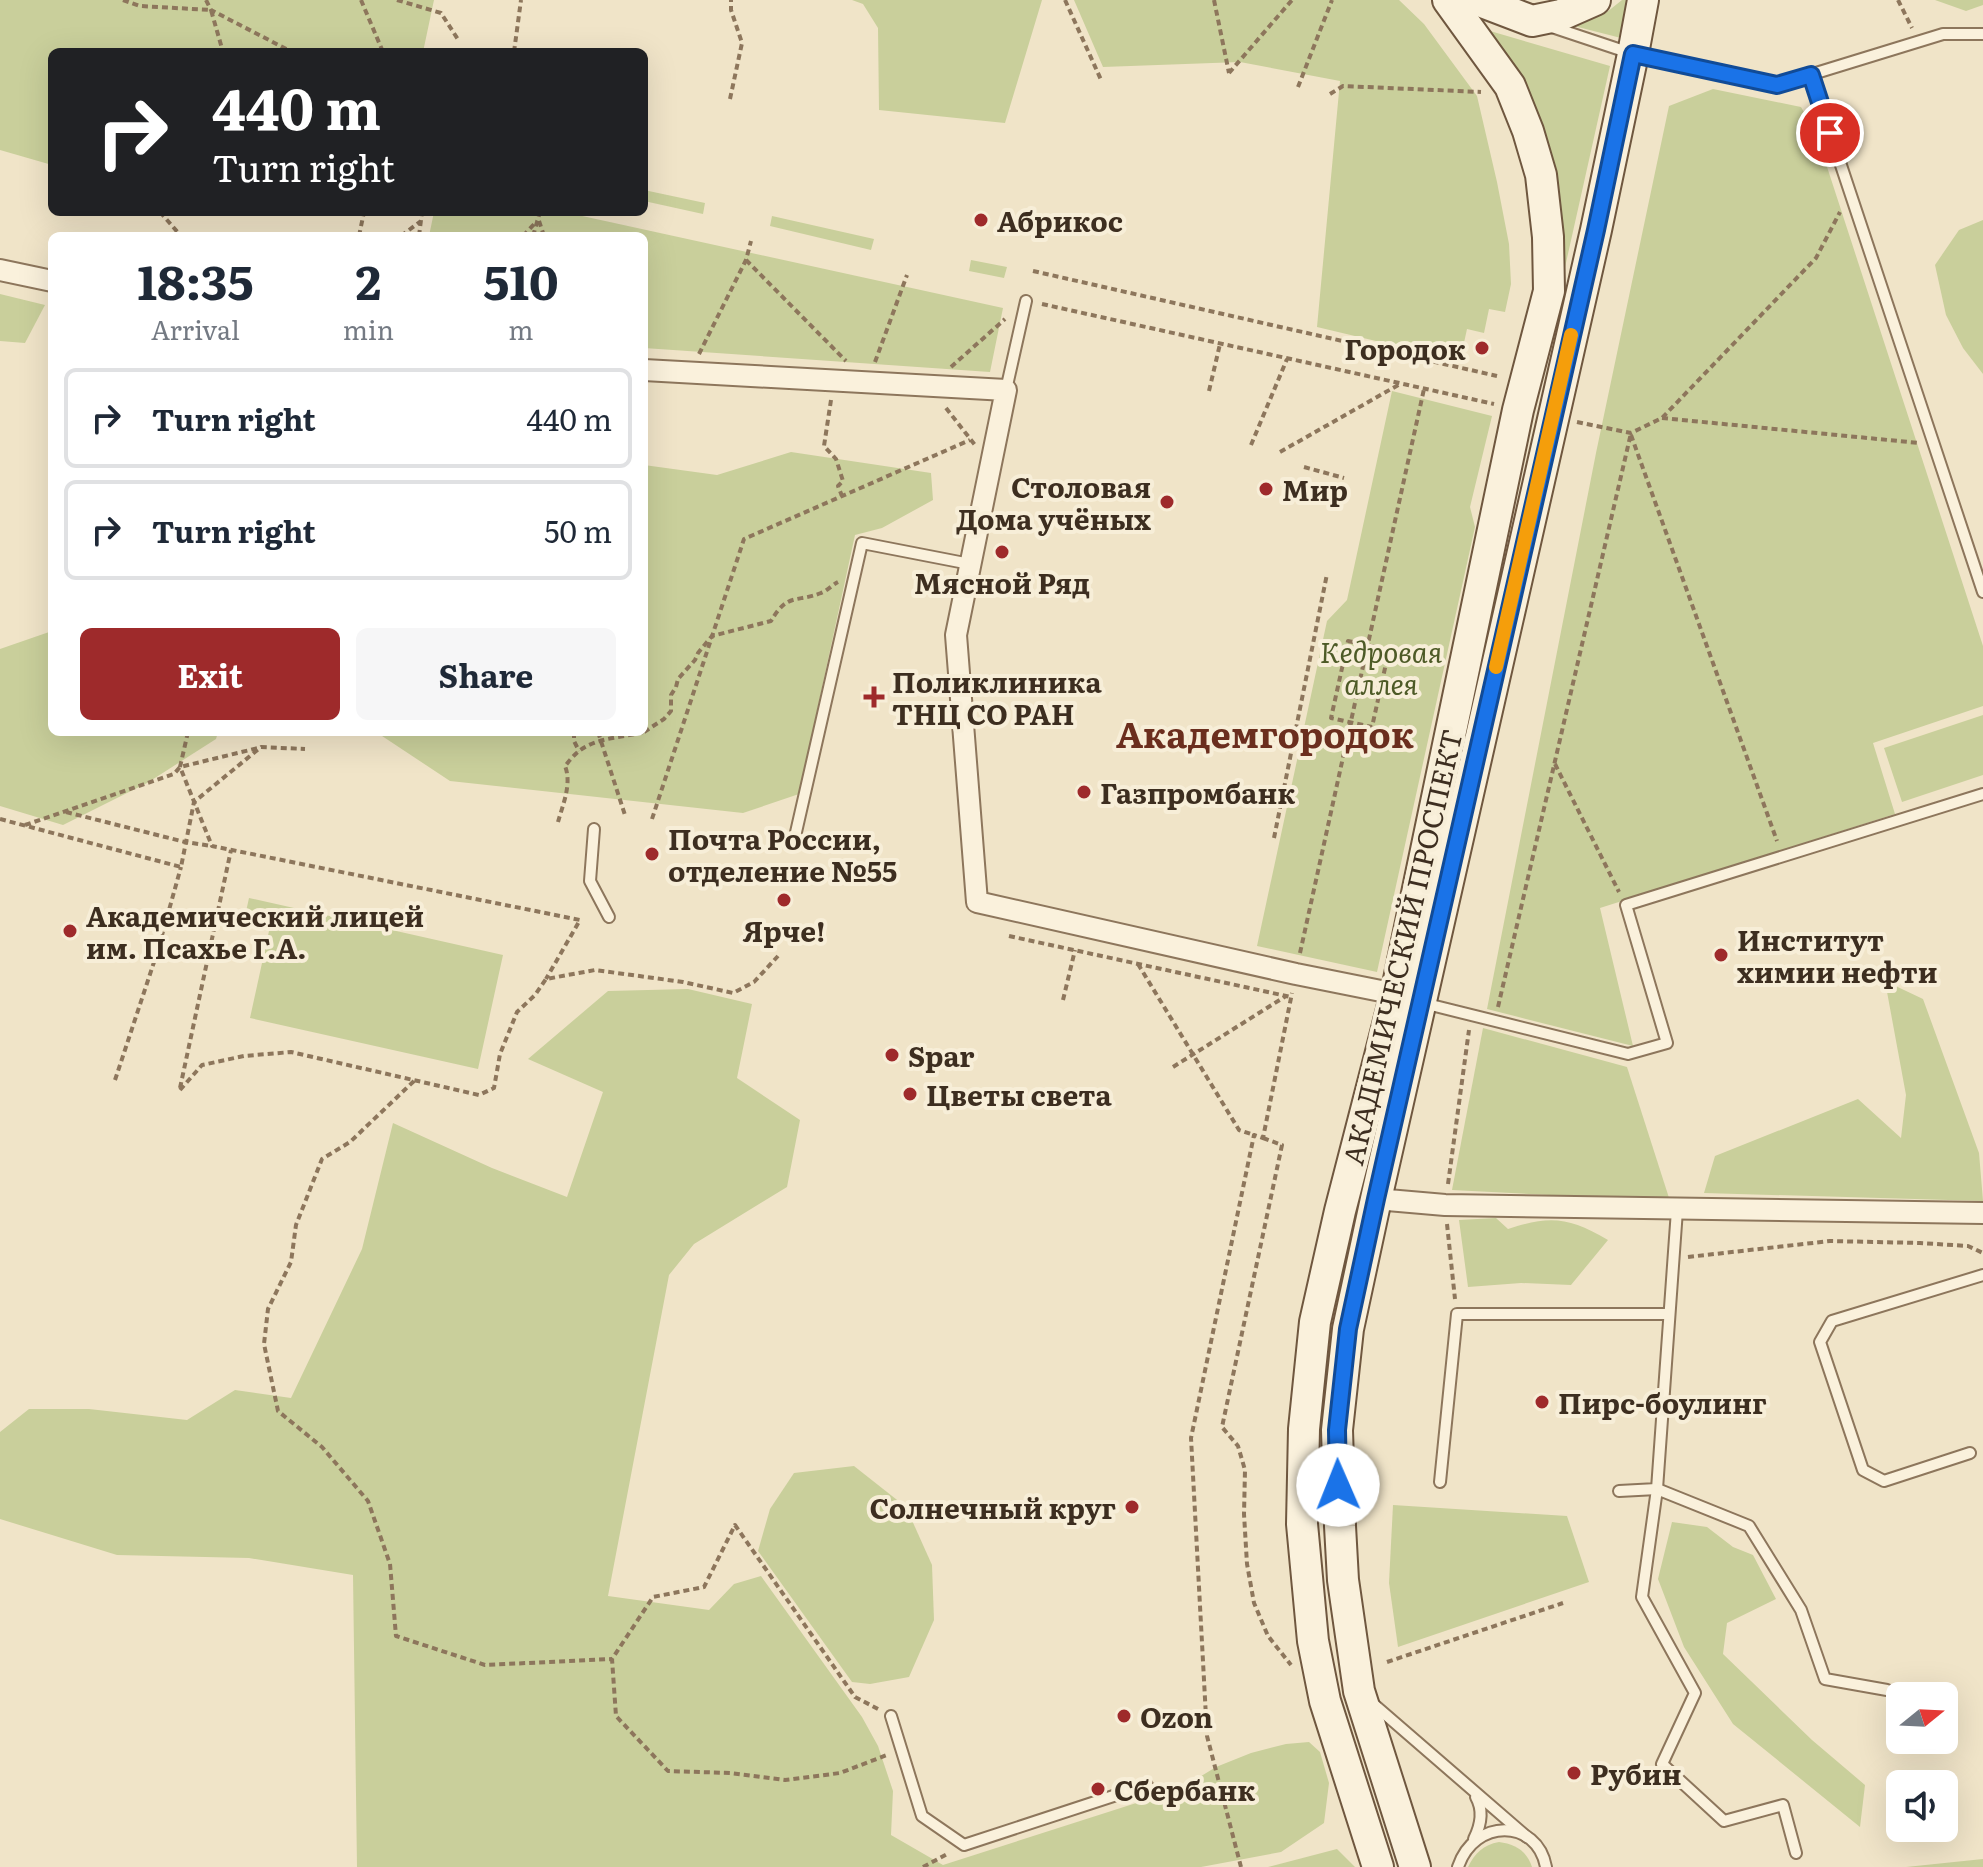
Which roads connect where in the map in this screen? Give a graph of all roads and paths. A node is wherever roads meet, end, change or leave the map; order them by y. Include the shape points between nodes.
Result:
1 (123, 0) edge
2 (206, 0) edge
3 (361, 0) edge
4 (397, 0) edge
5 (521, 0) edge
6 (731, 0) edge
7 (1065, 0) edge
8 (1214, 0) edge
9 (1292, 0) edge
10 (1332, 0) edge
11 (1448, 0) edge
12 (1477, 0) edge
13 (1595, 0) edge
14 (1643, 0) edge
15 (1898, 0) edge
16 (211, 10) junction
17 (1532, 21) junction
18 (1983, 34) edge
19 (459, 41) dead end
20 (1918, 41) junction
21 (222, 48) edge
22 (284, 48) edge
23 (381, 48) edge
24 (515, 48) edge
25 (1633, 54) junction
26 (1811, 75) junction
27 (1102, 82) dead end
28 (1298, 87) dead end
29 (1482, 92) dead end
30 (1330, 94) dead end
31 (730, 99) dead end
32 (1850, 192) junction
33 (164, 216) edge
34 (422, 216) edge
35 (539, 216) edge
36 (539, 219) junction
37 (421, 221) junction
38 (178, 232) edge
39 (406, 232) edge
40 (420, 232) edge
41 (527, 232) edge
42 (534, 232) edge
43 (543, 232) edge
44 (751, 241) dead end
45 (746, 260) junction
46 (0, 270) edge
47 (1033, 271) dead end
48 (907, 275) dead end
49 (48, 280) edge
50 (1026, 301) joint
51 (1220, 344) junction
52 (1287, 359) junction
53 (648, 370) edge
54 (689, 373) junction
55 (1497, 376) dead end
56 (833, 381) junction
57 (868, 383) junction
58 (1400, 384) junction
59 (1424, 389) junction
60 (1006, 390) junction
61 (1209, 391) dead end
62 (1518, 410) junction
63 (1552, 418) junction
64 (1662, 418) junction
65 (998, 428) junction
66 (1631, 433) junction
67 (1934, 444) junction
68 (1251, 445) dead end
69 (1280, 452) dead end
70 (1304, 467) dead end
71 (1344, 478) dead end
72 (842, 496) junction
73 (970, 564) junction
74 (855, 570) junction
75 (1327, 574) dead end
76 (1983, 592) edge
77 (712, 636) junction
78 (1368, 645) junction
79 (1351, 722) junction
80 (648, 729) edge
81 (187, 736) edge
82 (574, 736) edge
83 (599, 736) edge
84 (625, 736) edge
85 (601, 741) junction
86 (261, 747) junction
87 (305, 749) dead end
88 (579, 751) junction
89 (1555, 764) junction
90 (180, 767) junction
91 (1983, 794) edge
92 (194, 802) junction
93 (65, 812) junction
94 (625, 815) dead end
95 (0, 819) edge
96 (652, 819) dead end
97 (558, 822) dead end
98 (24, 825) junction
99 (594, 829) dead end
100 (1274, 838) dead end
101 (794, 841) dead end
102 (185, 842) junction
103 (212, 846) junction
104 (231, 849) junction
105 (1783, 856) junction
106 (181, 867) junction
107 (1626, 905) junction
108 (609, 917) dead end
109 (1009, 936) dead end
110 (1075, 950) junction
111 (778, 956) dead end
112 (1138, 964) junction
113 (1296, 974) junction
114 (546, 979) junction
115 (1288, 996) junction
116 (1408, 998) junction
117 (1063, 1000) dead end
118 (1484, 1018) junction
119 (1193, 1054) junction
120 (1173, 1067) dead end
121 (115, 1080) dead end
122 (414, 1081) junction
123 (1254, 1135) junction
124 (1263, 1138) junction
125 (1376, 1199) junction
126 (1445, 1205) junction
127 (1677, 1210) junction
128 (1983, 1213) edge
129 (1983, 1253) edge
130 (1673, 1259) junction
131 (1983, 1275) edge
132 (1457, 1314) junction
133 (1669, 1314) junction
134 (1970, 1453) dead end
135 (1440, 1482) dead end
136 (1657, 1489) junction
137 (1619, 1491) dead end
138 (1563, 1603) dead end
139 (612, 1659) junction
140 (1387, 1662) dead end
141 (1296, 1672) dead end
142 (1886, 1690) edge
143 (1359, 1691) junction
144 (1325, 1701) junction
145 (891, 1716) joint
146 (901, 1749) junction
147 (1147, 1785) dead end
148 (1473, 1791) junction
149 (1527, 1837) junction
150 (1473, 1840) junction
151 (964, 1845) junction
152 (1796, 1853) dead end
153 (923, 1867) edge
154 (1241, 1867) edge
155 (1378, 1867) edge
156 (1415, 1867) edge
157 (1458, 1867) edge
158 (1546, 1867) edge

1 - 16 path via 140,6
2 - 16 path
3 - 23 path
4 - 19 path via 441,13
5 - 24 path
6 - 31 path via 742,43
7 - 27 path
8 - 9 path via 1229,73
10 - 28 path
11 - 62 main road, АКАДЕМИЧЕСКИЙ ПРОСПЕКТ via 1510,86 1541,175 1549,291
12 - 17 main road
13 - 17 main road
14 - 25 main road, АКАДЕМИЧЕСКИЙ ПРОСПЕКТ
15 - 20 path
16 - 21 path
16 - 22 path
17 - 25 lane
18 - 20 lane via 1943,34
20 - 26 lane
25 - 26 lane via 1777,85
25 - 63 main road, АКАДЕМИЧЕСКИЙ ПРОСПЕКТ
26 - 32 lane
29 - 30 path via 1343,86
32 - 64 path via 1816,258
32 - 67 lane
33 - 38 path
34 - 37 path
35 - 36 path
36 - 41 path
36 - 42 path
36 - 43 path
37 - 39 path
37 - 40 path
44 - 45 path
45 - 54 path
45 - 57 path
46 - 49 street
47 - 55 path
48 - 57 path
50 - 51 path
50 - 60 lane
51 - 52 path
51 - 61 path
52 - 58 path
52 - 68 path
53 - 54 street
54 - 56 street
56 - 57 street
56 - 72 path via 824,446 836,459
57 - 60 street
58 - 59 path
58 - 69 path
59 - 62 path
59 - 78 path
60 - 65 street
62 - 116 main road, АКАДЕМИЧЕСКИЙ ПРОСПЕКТ
63 - 66 path
63 - 116 main road, АКАДЕМИЧЕСКИЙ ПРОСПЕКТ
64 - 66 path
64 - 67 path
65 - 72 path
65 - 73 street
66 - 89 path
66 - 105 path
67 - 76 lane
70 - 71 path
72 - 77 path via 744,539
73 - 74 lane via 862,543
73 - 113 street via 956,635 977,902
74 - 77 path via 821,593 795,598 771,621
74 - 101 lane
75 - 100 path
77 - 80 path via 678,679 671,711
77 - 96 path
78 - 79 path
78 - 79 path via 1348,641 1331,718
78 - 79 path via 1389,650 1372,727
79 - 113 path
81 - 90 path
82 - 88 path
83 - 85 path
84 - 85 path
85 - 88 path
85 - 94 path
86 - 87 path
86 - 90 path
86 - 92 path
88 - 97 path via 565,766 566,794
89 - 107 path
89 - 118 path via 1498,1007
90 - 92 path
90 - 93 path via 174,774
91 - 105 lane
92 - 102 path
92 - 103 path
93 - 98 path
93 - 102 path
95 - 98 path
98 - 106 path
99 - 108 lane via 590,881
102 - 103 path
102 - 106 path
103 - 104 path
104 - 114 path via 580,920
104 - 122 path via 180,1090 202,1065 291,1052
105 - 107 lane
106 - 121 path
107 - 118 lane via 1667,1043 1628,1054
109 - 110 path
110 - 112 path
110 - 117 path
111 - 114 path via 754,982 733,993 595,970
112 - 115 path
112 - 119 path
113 - 115 path
113 - 116 street
114 - 122 path via 517,1012 500,1054 494,1088 479,1095
115 - 119 path
115 - 124 path
116 - 118 lane
116 - 125 main road, АКАДЕМИЧЕСКИЙ ПРОСПЕКТ
116 - 144 main road, АКАДЕМИЧЕСКИЙ ПРОСПЕКТ via 1340,1211 1315,1322 1304,1429 1302,1524 1313,1641
118 - 126 path via 1470,1028
119 - 120 path
119 - 123 path via 1239,1130
122 - 139 path via 350,1142 322,1159 296,1225 291,1262 268,1309 264,1344 278,1411 322,1447 368,1501 390,1564 396,1636 485,1665
123 - 124 path
123 - 154 path via 1191,1438 1207,1736
124 - 141 path via 1282,1145 1222,1427 1238,1446 1245,1470 1247,1564 1254,1603 1268,1636
125 - 126 street
125 - 143 main road, АКАДЕМИЧЕСКИЙ ПРОСПЕКТ via 1348,1329 1337,1430 1343,1580
126 - 127 street
126 - 132 path
127 - 128 street
127 - 130 lane
129 - 130 path via 1968,1246 1830,1241
130 - 133 lane
131 - 134 lane via 1832,1321 1820,1342 1863,1470 1884,1481
132 - 133 lane
132 - 135 lane
133 - 136 lane
136 - 137 lane
136 - 142 lane via 1749,1526 1801,1610 1825,1679
136 - 152 lane via 1642,1597 1695,1693 1662,1764 1724,1821 1783,1805
138 - 140 path
139 - 145 path via 653,1597 704,1587 735,1525 855,1697
139 - 146 path via 616,1716 668,1771 785,1780 840,1773
143 - 144 main road
143 - 148 lane
143 - 156 main road, АКАДЕМИЧЕСКИЙ ПРОСПЕКТ
144 - 155 main road, АКАДЕМИЧЕСКИЙ ПРОСПЕКТ
145 - 146 lane
146 - 151 lane via 922,1816
147 - 151 lane
148 - 149 lane
148 - 150 lane via 1481,1816
149 - 150 lane via 1499,1830
149 - 158 lane
150 - 157 lane
151 - 153 path

